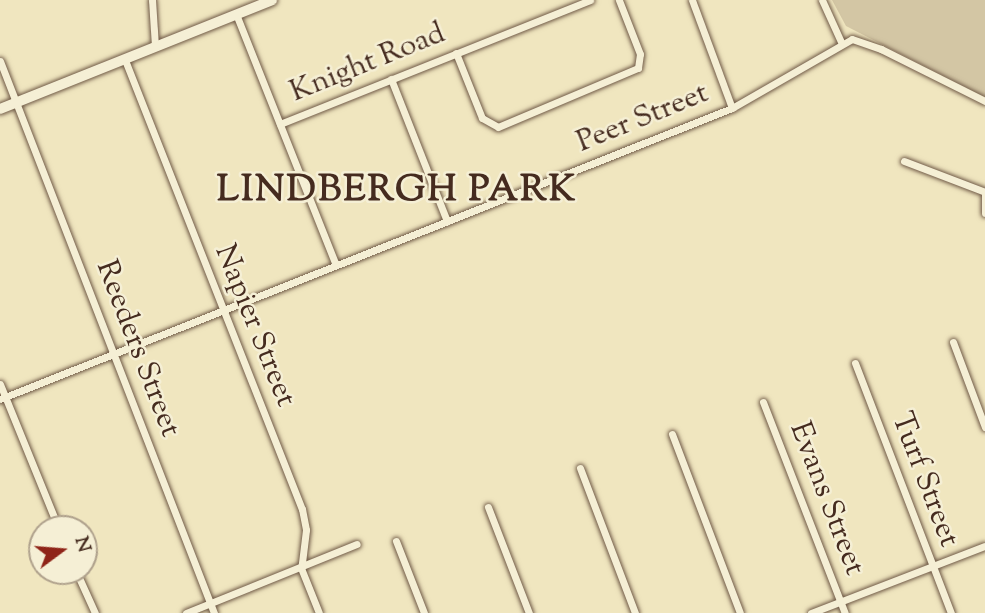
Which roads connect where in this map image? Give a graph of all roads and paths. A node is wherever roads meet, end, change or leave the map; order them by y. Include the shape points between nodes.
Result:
1 (152, 0) edge
2 (272, 0) edge
3 (590, 0) edge
4 (619, 0) edge
5 (692, 0) edge
6 (822, 0) edge
7 (236, 14) junction
8 (842, 44) junction
9 (155, 47) junction
10 (456, 53) junction
11 (125, 60) junction
12 (0, 61) edge
13 (391, 79) junction
14 (16, 102) junction
15 (985, 102) edge
16 (733, 108) junction
17 (0, 109) edge
18 (280, 124) junction
19 (904, 160) dead end
20 (985, 193) edge
21 (985, 213) edge
22 (447, 221) junction
23 (336, 265) junction
24 (224, 310) junction
25 (953, 342) dead end
26 (114, 354) junction
27 (855, 363) dead end
28 (0, 384) edge
29 (3, 398) edge
30 (763, 402) dead end
31 (985, 427) edge
32 (672, 434) dead end
33 (580, 468) dead end
34 (488, 507) dead end
35 (53, 515) edge
36 (396, 541) dead end
37 (357, 544) dead end
38 (985, 546) edge
39 (932, 565) junction
40 (301, 568) junction
41 (82, 585) edge
42 (841, 602) junction
43 (211, 603) junction
44 (94, 613) edge
45 (186, 613) edge
46 (214, 613) edge
47 (319, 613) edge
48 (424, 613) edge
49 (529, 613) edge
50 (635, 613) edge
51 (740, 613) edge
52 (811, 613) edge
53 (845, 613) edge
54 (951, 613) edge

1 - 9 street
2 - 7 street
3 - 10 street, Knight Road
4 - 10 street via 640,54 638,68 498,127 482,118
5 - 16 street
6 - 8 street
7 - 9 street
7 - 18 street
8 - 15 street via 862,40
8 - 16 street, Peer Street
9 - 11 street
10 - 13 street, Knight Road
11 - 14 street
11 - 24 street, Napier Street
12 - 14 street, Reeders Street
13 - 18 street, Knight Road
13 - 22 street
14 - 17 street
14 - 26 street, Reeders Street
16 - 22 street, Peer Street
18 - 23 street
19 - 20 street
20 - 21 street
22 - 23 street, Peer Street
23 - 24 street, Peer Street
24 - 26 street, Peer Street
24 - 40 street, Napier Street via 302,509 306,530
25 - 31 street
26 - 29 street, Peer Street
26 - 43 street, Reeders Street
27 - 39 street, Turf Street
28 - 29 street
29 - 35 street
30 - 42 street, Evans Street
32 - 51 street
33 - 50 street
34 - 49 street
36 - 48 street
37 - 40 street
38 - 39 street
39 - 42 street
39 - 54 street, Turf Street
40 - 43 street
40 - 47 street, Napier Street
41 - 44 street
42 - 52 street
42 - 53 street, Evans Street
43 - 45 street
43 - 46 street, Reeders Street

